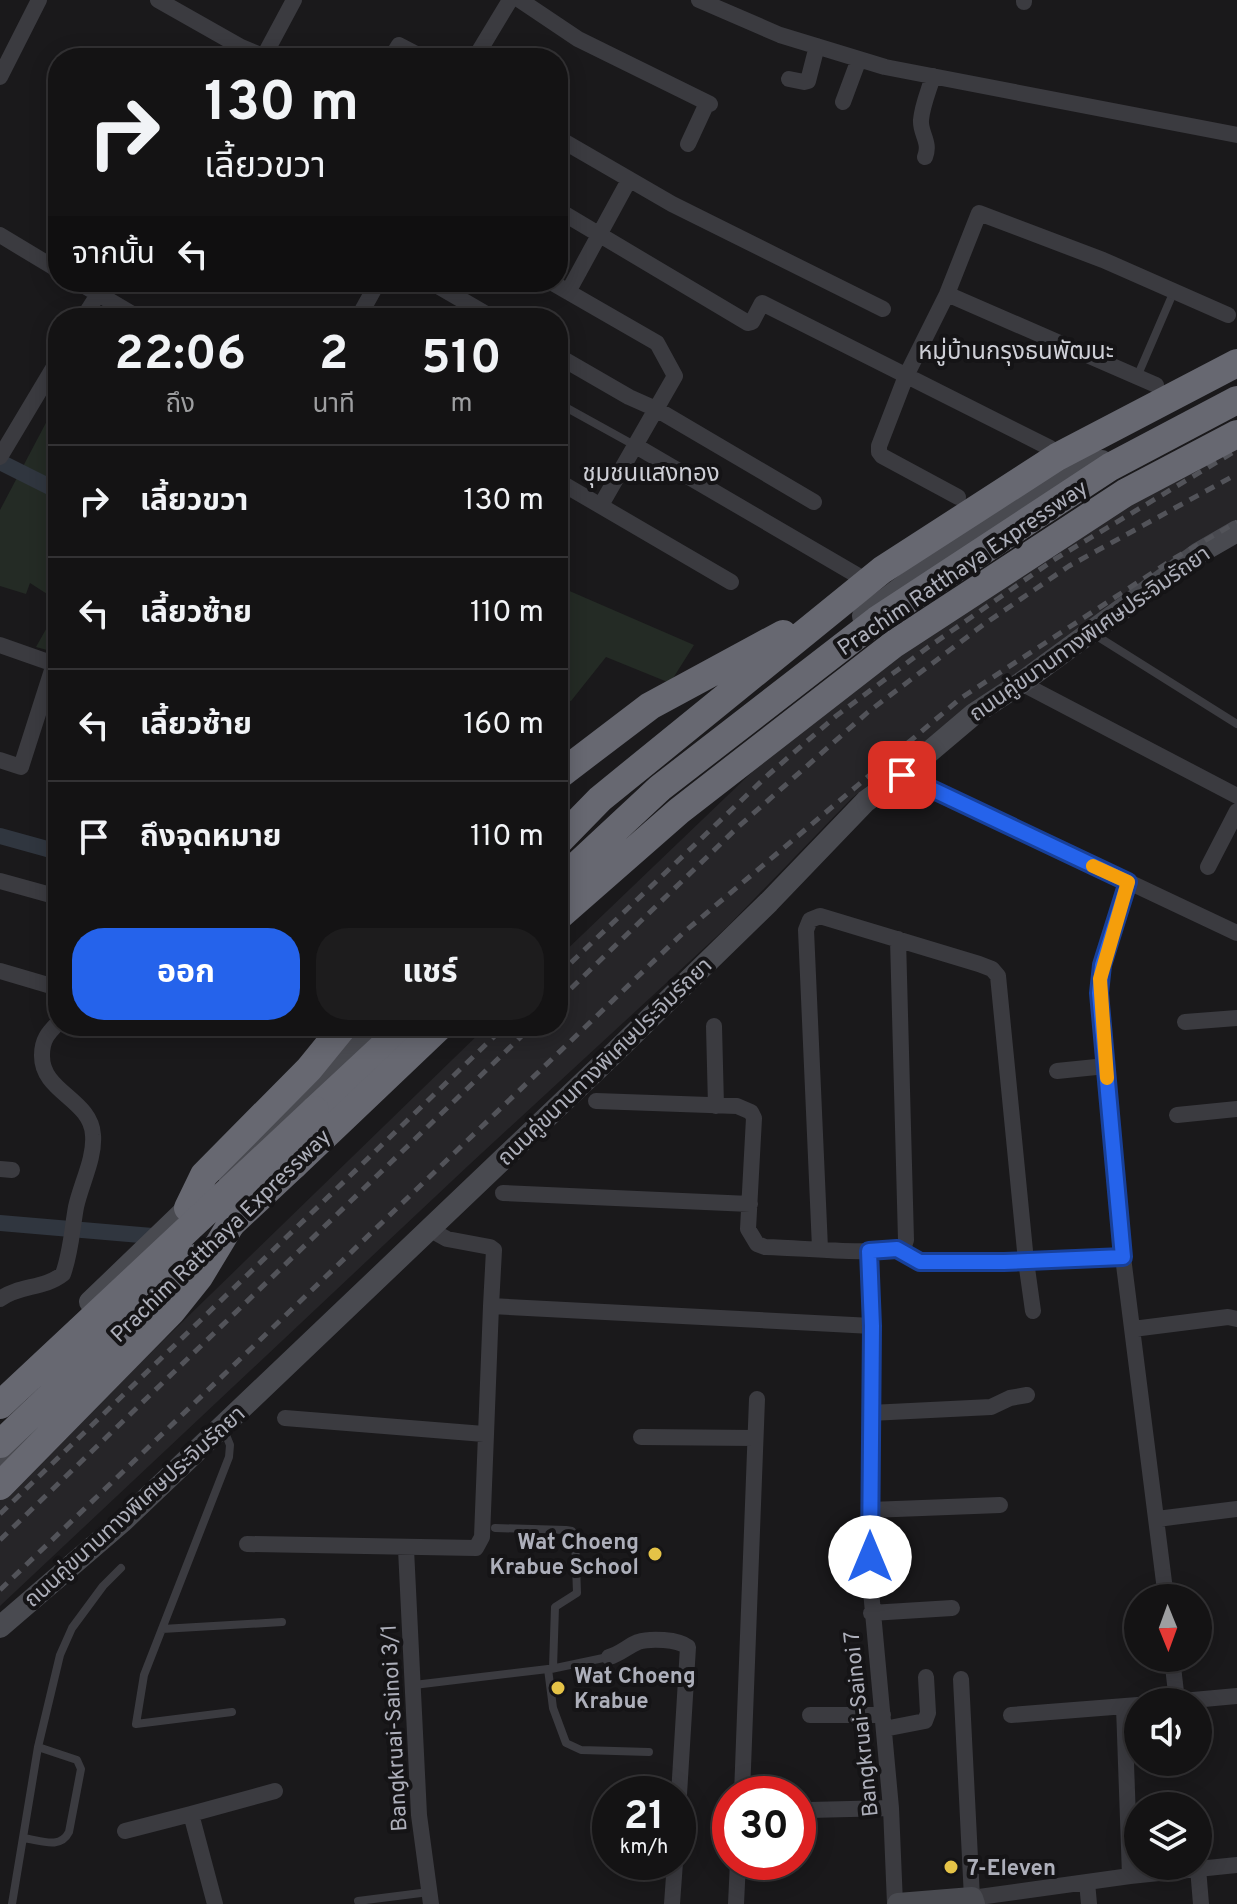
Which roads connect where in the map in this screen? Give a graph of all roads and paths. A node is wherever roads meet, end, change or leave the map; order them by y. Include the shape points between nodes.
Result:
1 (39, 0) edge
2 (158, 0) edge
3 (294, 0) edge
4 (510, 0) edge
5 (520, 0) edge
6 (699, 0) edge
7 (817, 46) junction
8 (234, 48) edge
9 (270, 48) edge
10 (481, 48) edge
11 (859, 59) junction
12 (933, 76) junction
13 (0, 77) edge
14 (789, 79) dead end
15 (843, 102) dead end
16 (1237, 135) edge
17 (568, 144) edge
18 (688, 144) dead end
19 (925, 157) dead end
20 (629, 180) junction
21 (568, 216) edge
22 (599, 234) junction
23 (0, 235) edge
24 (48, 264) edge
25 (1174, 291) junction
26 (107, 292) edge
27 (452, 292) edge
28 (568, 292) joint
29 (947, 294) junction
30 (127, 308) edge
31 (477, 308) edge
32 (883, 309) dead end
33 (1228, 315) dead end
34 (568, 362) edge
35 (1228, 368) edge
36 (48, 376) edge
37 (906, 376) junction
38 (1137, 377) junction
39 (1156, 385) dead end
40 (1237, 397) edge
41 (568, 409) edge
42 (656, 409) junction
43 (1237, 434) edge
44 (636, 446) junction
45 (1050, 448) dead end
46 (0, 457) edge
47 (568, 487) edge
48 (958, 497) dead end
49 (814, 502) dead end
50 (601, 505) junction
51 (1237, 531) edge
52 (860, 577) dead end
53 (731, 582) dead end
54 (824, 617) junction
55 (1089, 632) junction
56 (0, 645) edge
57 (48, 661) edge
58 (1021, 683) junction
59 (48, 688) edge
60 (1237, 724) edge
61 (0, 760) edge
62 (568, 768) edge
63 (902, 775) junction
64 (1237, 796) edge
65 (1237, 811) edge
66 (568, 832) edge
67 (1208, 867) dead end
68 (568, 874) edge
69 (0, 881) edge
70 (1128, 882) junction
71 (48, 894) edge
72 (568, 908) edge
73 (568, 925) edge
74 (1237, 933) edge
75 (898, 939) junction
76 (0, 971) edge
77 (48, 985) edge
78 (1237, 1018) edge
79 (1185, 1022) dead end
80 (714, 1026) dead end
81 (48, 1033) edge
82 (336, 1036) edge
83 (368, 1036) edge
84 (394, 1036) edge
85 (427, 1036) edge
86 (429, 1036) edge
87 (1106, 1066) junction
88 (1057, 1071) dead end
89 (596, 1101) dead end
90 (716, 1106) junction
91 (1237, 1109) edge
92 (1177, 1115) dead end
93 (503, 1193) dead end
94 (750, 1204) junction
95 (180, 1216) junction
96 (231, 1224) junction
97 (429, 1229) junction
98 (820, 1248) junction
99 (897, 1249) junction
100 (869, 1251) junction
101 (1123, 1257) junction
102 (1026, 1261) junction
103 (0, 1299) edge
104 (491, 1306) junction
105 (1033, 1311) dead end
106 (1237, 1319) edge
107 (872, 1326) junction
108 (1133, 1329) junction
109 (1, 1394) edge
110 (1027, 1395) dead end
111 (757, 1399) dead end
112 (870, 1413) junction
113 (285, 1418) dead end
114 (42, 1422) junction
115 (222, 1426) junction
116 (484, 1434) junction
117 (641, 1437) dead end
118 (755, 1438) junction
119 (0, 1444) edge
120 (0, 1464) edge
121 (0, 1486) edge
122 (1000, 1505) dead end
123 (1237, 1509) edge
124 (870, 1510) junction
125 (1157, 1519) junction
126 (495, 1528) dead end
127 (247, 1544) dead end
128 (406, 1549) junction
129 (121, 1568) dead end
130 (1164, 1584) edge
131 (952, 1608) dead end
132 (871, 1613) junction
133 (282, 1622) dead end
134 (0, 1627) edge
135 (162, 1629) junction
136 (609, 1657) joint
137 (551, 1669) junction
138 (926, 1677) dead end
139 (961, 1679) dead end
140 (414, 1685) junction
141 (1237, 1696) edge
142 (1212, 1698) edge
143 (1124, 1707) edge
144 (232, 1712) dead end
145 (810, 1715) dead end
146 (1011, 1715) dead end
147 (883, 1722) junction
148 (38, 1747) junction
149 (649, 1752) dead end
150 (680, 1776) edge
151 (743, 1776) edge
152 (275, 1791) dead end
153 (891, 1808) junction
154 (816, 1810) edge
155 (191, 1814) junction
156 (125, 1831) dead end
157 (23, 1838) junction
158 (1237, 1865) edge
159 (1212, 1867) edge
160 (1124, 1877) edge
161 (674, 1880) edge
162 (737, 1880) edge
163 (1199, 1880) edge
164 (1087, 1882) junction
165 (430, 1898) edge
166 (358, 1901) dead end
167 (973, 1901) edge
168 (12, 1904) edge
169 (215, 1904) edge
170 (672, 1904) edge
171 (736, 1904) edge
172 (897, 1904) edge
173 (1089, 1904) edge
174 (1201, 1904) edge

1 - 13 street
2 - 8 street
3 - 9 street
4 - 10 street
5 - 18 street via 578,39 708,103
6 - 7 street
7 - 11 street
7 - 14 street via 808,81
11 - 12 street
11 - 15 street
12 - 16 street
12 - 19 street via 921,122
17 - 20 street
20 - 22 street
20 - 32 street
21 - 22 street
22 - 28 street
22 - 37 street via 748,323 762,303
23 - 24 street
25 - 29 street via 983,213 977,215
25 - 33 street
25 - 38 lane
26 - 30 street
27 - 31 street
28 - 42 street via 657,343 675,376
29 - 37 street
29 - 38 street
34 - 42 street
35 - 54 highway via 1057,457 882,570
36 - 46 street
37 - 45 street
37 - 48 street via 879,452
38 - 39 street
40 - 68 highway, Prachim Ratthaya Expressway, bridge via 1110,467 877,620 660,788
40 - 73 main road via 1072,474 885,598 724,731 708,749 695,798 682,821
41 - 44 lane
42 - 44 street
42 - 49 street
43 - 72 highway, Prachim Ratthaya Expressway, bridge via 1125,493 894,644 679,811
44 - 50 street
44 - 52 street
47 - 50 street
50 - 53 street
51 - 55 main road, ถนนคู่ขนานทางพิเศษประจิมรัถยา
54 - 62 highway via 650,706
54 - 66 highway via 600,799
55 - 58 main road, ถนนคู่ขนานทางพิเศษประจิมรัถยา
55 - 60 lane
56 - 57 street
58 - 63 main road, ถนนคู่ขนานทางพิเศษประจิมรัถยา via 974,714
58 - 64 street
59 - 61 street via 21,767
63 - 70 street
63 - 97 main road, ถนนคู่ขนานทางพิเศษประจิมรัถยา via 866,801 706,964
65 - 67 street
69 - 71 street
70 - 74 street
70 - 87 street via 1100,979
75 - 98 street via 820,916 810,920 806,930
75 - 99 street via 906,1240
75 - 102 street via 992,969 998,976
76 - 77 street
78 - 79 street
80 - 90 street
81 - 103 street via 42,1047 44,1072 92,1125 94,1139 63,1274
82 - 95 highway via 204,1175
83 - 95 main road
84 - 109 highway, Prachim Ratthaya Expressway, bridge
85 - 114 main road via 427,1055
86 - 96 highway, Prachim Ratthaya Expressway, bridge
87 - 88 street
87 - 101 street
89 - 90 street
90 - 94 street via 745,1108 754,1118
91 - 92 street
93 - 94 street
94 - 98 street via 748,1229 757,1244
95 - 109 main road
96 - 119 highway, Prachim Ratthaya Expressway, bridge
96 - 121 highway, bridge via 171,1312
97 - 104 street via 494,1250
97 - 115 main road, ถนนคู่ขนานทางพิเศษประจิมรัถยา
98 - 100 street
99 - 100 street
99 - 102 street via 920,1262
100 - 107 street, Bangkruai-Sainoi 7
101 - 102 street
101 - 108 street
102 - 105 street
104 - 107 street
104 - 116 street
106 - 108 street
107 - 112 street, Bangkruai-Sainoi 7
108 - 125 street
109 - 114 main road
110 - 112 street via 991,1407
111 - 118 street
112 - 124 street, Bangkruai-Sainoi 7
113 - 116 street
114 - 120 main road
115 - 134 main road, ถนนคู่ขนานทางพิเศษประจิมรัถยา via 122,1522
115 - 135 lane via 229,1457
116 - 128 street via 480,1544 467,1550
117 - 118 street
118 - 151 street
122 - 124 street
123 - 125 street
124 - 132 street, Bangkruai-Sainoi 7
125 - 130 street
126 - 137 lane via 566,1530 575,1536 578,1587 574,1597 555,1607
127 - 128 street
128 - 140 street, Bangkruai-Sainoi 3/1
129 - 148 lane via 66,1638
131 - 132 street
132 - 147 street, Bangkruai-Sainoi 7
133 - 135 lane
135 - 144 lane via 144,1675 136,1724
136 - 137 lane
136 - 150 street via 645,1641 688,1647
137 - 140 lane
137 - 149 lane via 553,1708 566,1743 581,1750
138 - 147 street via 925,1721
139 - 167 street
140 - 165 street, Bangkruai-Sainoi 3/1 via 419,1815
141 - 142 street
143 - 146 street
145 - 147 street
147 - 153 street, Bangkruai-Sainoi 7
148 - 157 lane
148 - 157 lane via 77,1760 81,1769 65,1839 53,1843
152 - 155 street
153 - 154 street
153 - 172 street, Bangkruai-Sainoi 7
155 - 156 street
155 - 169 street
157 - 168 lane
158 - 159 street
160 - 164 street
161 - 170 street
162 - 171 street
163 - 174 street
164 - 167 street
164 - 173 street
165 - 166 lane
167 - 172 main road

